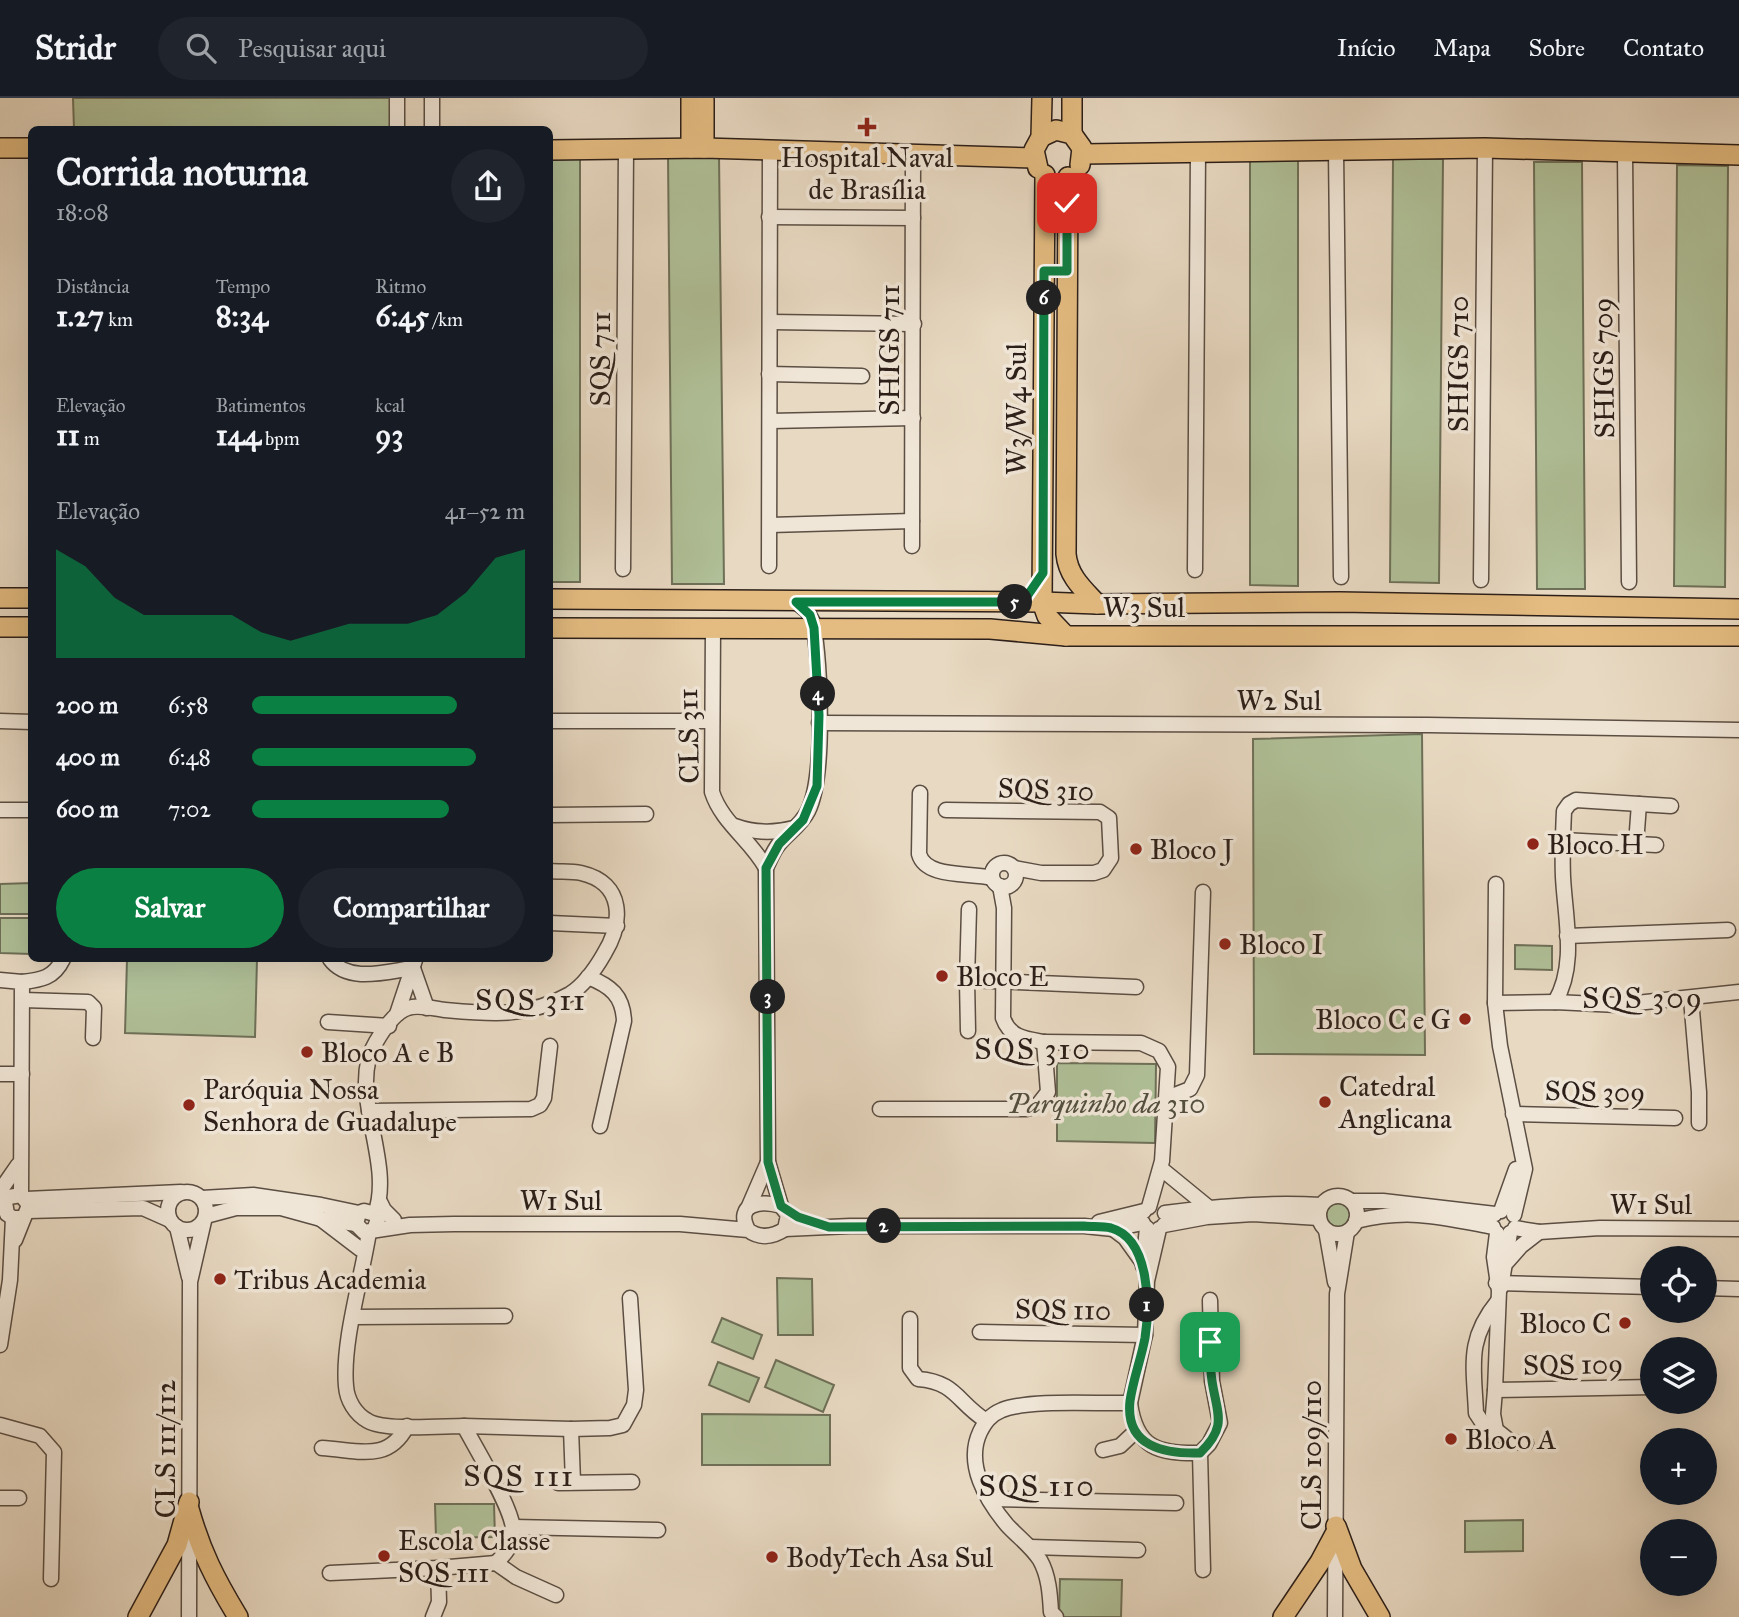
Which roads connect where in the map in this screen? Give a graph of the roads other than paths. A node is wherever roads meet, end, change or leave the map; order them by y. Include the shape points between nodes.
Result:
1 (397, 98) edge
2 (432, 98) edge
3 (691, 98) edge
4 (704, 98) edge
5 (1042, 98) edge
6 (1072, 98) edge
7 (397, 126) edge
8 (432, 126) edge
9 (1072, 134) junction
10 (1041, 137) junction
11 (0, 148) edge
12 (28, 148) edge
13 (698, 148) junction
14 (1485, 148) junction
15 (626, 149) junction
16 (553, 150) edge
17 (770, 150) junction
18 (1336, 151) junction
19 (1198, 152) junction
20 (1625, 153) junction
21 (914, 154) junction
22 (1083, 154) junction
23 (1739, 155) edge
24 (1034, 158) junction
25 (1045, 175) junction
26 (1068, 177) junction
27 (769, 217) junction
28 (914, 218) junction
29 (1044, 271) junction
30 (1067, 271) junction
31 (771, 322) junction
32 (914, 324) junction
33 (1044, 356) junction
34 (1066, 358) junction
35 (769, 374) junction
36 (862, 376) dead end
37 (913, 418) junction
38 (770, 421) junction
39 (1043, 448) junction
40 (1066, 450) junction
41 (912, 522) junction
42 (770, 525) junction
43 (912, 546) dead end
44 (769, 566) dead end
45 (623, 569) dead end
46 (1195, 570) dead end
47 (1340, 577) dead end
48 (1481, 580) dead end
49 (1629, 582) dead end
50 (0, 598) edge
51 (28, 598) edge
52 (553, 599) edge
53 (796, 602) junction
54 (1032, 602) junction
55 (1097, 604) junction
56 (1737, 609) edge
57 (28, 627) edge
58 (713, 627) junction
59 (0, 628) edge
60 (553, 628) edge
61 (814, 628) junction
62 (1066, 636) junction
63 (1731, 636) edge
64 (0, 721) edge
65 (553, 721) edge
66 (712, 721) junction
67 (28, 722) edge
68 (819, 723) junction
69 (1739, 730) edge
70 (920, 793) dead end
71 (1639, 804) junction
72 (1671, 807) dead end
73 (0, 810) edge
74 (28, 810) edge
75 (946, 810) dead end
76 (646, 814) dead end
77 (553, 815) edge
78 (730, 823) junction
79 (796, 828) junction
80 (1563, 840) junction
81 (1636, 844) junction
82 (1656, 845) dead end
83 (766, 868) junction
84 (553, 871) edge
85 (1005, 877) junction
86 (1496, 884) dead end
87 (1203, 892) dead end
88 (970, 909) dead end
89 (553, 923) edge
90 (617, 926) junction
91 (1728, 930) dead end
92 (1567, 936) junction
93 (61, 962) edge
94 (332, 962) edge
95 (414, 963) edge
96 (588, 977) junction
97 (0, 980) edge
98 (967, 980) junction
99 (1003, 981) junction
100 (22, 982) junction
101 (1136, 987) dead end
102 (1739, 992) edge
103 (1691, 999) junction
104 (23, 1000) junction
105 (1555, 1002) junction
106 (1495, 1003) junction
107 (427, 1008) junction
108 (393, 1020) junction
109 (328, 1022) dead end
110 (968, 1031) dead end
111 (93, 1038) dead end
112 (1044, 1042) junction
113 (550, 1046) dead end
114 (0, 1074) edge
115 (22, 1074) junction
116 (1167, 1098) junction
117 (880, 1109) dead end
118 (369, 1111) junction
119 (1513, 1114) junction
120 (1675, 1118) dead end
121 (1699, 1123) dead end
122 (600, 1126) dead end
123 (1522, 1155) junction
124 (20, 1161) junction
125 (768, 1162) junction
126 (1163, 1166) junction
127 (1510, 1187) junction
128 (181, 1192) junction
129 (202, 1198) junction
130 (1352, 1201) junction
131 (14, 1205) edge
132 (1208, 1207) junction
133 (783, 1208) junction
134 (747, 1210) junction
135 (1476, 1211) junction
136 (369, 1217) junction
137 (1322, 1217) junction
138 (205, 1218) junction
139 (1154, 1218) junction
140 (321, 1219) junction
141 (1505, 1223) junction
142 (174, 1224) junction
143 (410, 1225) junction
144 (710, 1226) junction
145 (1084, 1226) junction
146 (829, 1227) junction
147 (1352, 1227) junction
148 (1112, 1228) junction
149 (785, 1229) junction
150 (1739, 1229) edge
151 (748, 1230) junction
152 (1562, 1230) junction
153 (1539, 1232) junction
154 (360, 1250) junction
155 (1143, 1263) junction
156 (1506, 1263) junction
157 (364, 1268) junction
158 (1147, 1281) junction
159 (190, 1282) junction
160 (1640, 1287) edge
161 (1717, 1288) edge
162 (1499, 1289) junction
163 (1739, 1289) edge
164 (1337, 1294) junction
165 (630, 1298) dead end
166 (1210, 1300) dead end
167 (354, 1317) junction
168 (505, 1317) dead end
169 (910, 1319) dead end
170 (1, 1325) edge
171 (980, 1332) dead end
172 (1146, 1335) junction
173 (0, 1345) edge
174 (1640, 1387) edge
175 (1495, 1390) junction
176 (1130, 1403) junction
177 (985, 1420) junction
178 (0, 1425) edge
179 (407, 1426) junction
180 (464, 1426) junction
181 (571, 1429) junction
182 (1496, 1430) junction
183 (1136, 1431) junction
184 (1526, 1443) dead end
185 (322, 1448) dead end
186 (1103, 1450) dead end
187 (1200, 1453) junction
188 (632, 1482) dead end
189 (0, 1497) edge
190 (19, 1499) dead end
191 (989, 1499) junction
192 (1176, 1503) dead end
193 (189, 1505) junction
194 (513, 1527) junction
195 (1336, 1530) junction
196 (658, 1531) dead end
197 (1030, 1547) junction
198 (1138, 1550) dead end
199 (496, 1563) junction
200 (438, 1568) junction
201 (1203, 1570) dead end
202 (330, 1573) dead end
203 (51, 1579) dead end
204 (556, 1595) dead end
205 (138, 1617) edge
206 (189, 1617) edge
207 (238, 1617) edge
208 (433, 1617) edge
209 (1056, 1617) edge
210 (1283, 1617) edge
211 (1335, 1617) edge
212 (1380, 1617) edge

1 - 7 street
2 - 8 street
3 - 13 main road
4 - 13 main road
5 - 10 main road
6 - 9 main road
9 - 10 main road via 1056,130
9 - 22 main road
10 - 24 main road
11 - 12 main road
13 - 15 main road
13 - 17 main road
14 - 18 main road
14 - 20 main road
14 - 48 street, SHIGS 710
15 - 16 main road
15 - 45 street, SQS 711
17 - 21 main road
17 - 27 street
18 - 19 main road
18 - 47 street
19 - 22 main road
19 - 46 street
20 - 23 main road
20 - 49 street, SHIGS 709
21 - 24 main road
21 - 28 street, SHIGS 711
22 - 26 main road via 1081,164
24 - 25 main road
25 - 26 main road
25 - 29 main road, W3/W4 Sul
26 - 30 main road, W3/W4 Sul
27 - 28 street
27 - 31 street
28 - 32 street, SHIGS 711
29 - 30 main road
29 - 33 main road, W3/W4 Sul
30 - 34 main road, W3/W4 Sul
31 - 32 street
31 - 35 street
32 - 37 street, SHIGS 711
33 - 34 main road
33 - 39 main road, W3/W4 Sul
34 - 40 main road, W3/W4 Sul
35 - 36 street
35 - 38 street
37 - 38 street
37 - 41 street, SHIGS 711
38 - 42 street
39 - 40 main road
39 - 54 main road, W3/W4 Sul via 1043,573
40 - 55 main road, W3/W4 Sul via 1067,564
41 - 42 street
41 - 43 street, SHIGS 711
42 - 44 street
50 - 51 main road
52 - 53 main road, W3 Sul
53 - 54 main road, W3 Sul
53 - 61 street via 810,615
54 - 55 main road, W3 Sul
54 - 62 main road
55 - 56 main road, W3 Sul via 1340,601
56 - 63 main road via 1722,621
57 - 59 main road
58 - 60 main road, W3 Sul
58 - 61 main road, W3 Sul
58 - 66 street, CLS 311
61 - 62 main road, W3 Sul via 990,629
61 - 68 street
62 - 63 main road, W3 Sul
64 - 67 street
65 - 66 street
66 - 78 street, CLS 311 via 712,792
68 - 69 street, W2 Sul
68 - 79 street via 817,786
70 - 85 street, SQS 310 via 921,861 935,870
71 - 72 street
71 - 80 street via 1572,801 1564,811
71 - 81 street
73 - 74 street
75 - 85 street, SQS 310 via 1107,815 1111,858 1103,870
76 - 77 street
78 - 79 street via 760,832
78 - 83 street, CLS 311 via 749,841
79 - 83 street via 779,844
80 - 81 street
80 - 92 street
81 - 82 street
83 - 125 street
84 - 90 street via 595,878 615,903
85 - 99 street
86 - 106 street, SQS 309
87 - 116 street via 1197,1075 1191,1089
88 - 98 street
89 - 90 street
90 - 96 street
91 - 92 street
92 - 105 street via 1564,986
93 - 100 street via 42,980
94 - 95 street via 359,974
95 - 107 street
95 - 108 street
96 - 107 street via 571,993 509,1014
96 - 122 street via 610,988 623,1006 624,1021
97 - 100 street
98 - 99 street
98 - 110 street
99 - 101 street
99 - 112 street via 1006,1027 1023,1038
100 - 104 street
102 - 103 street
103 - 105 street via 1618,1005
103 - 121 street
104 - 111 street via 88,1002 93,1008
104 - 115 street
105 - 106 street
106 - 119 street, SQS 309
107 - 108 street via 415,1006
108 - 109 street
108 - 118 street via 368,1057
112 - 116 street via 1149,1045 1159,1051 1168,1067
112 - 117 street via 1048,1092 1037,1106
113 - 118 street via 544,1098 531,1109
114 - 115 street
115 - 124 street
116 - 126 street
118 - 136 street via 382,1180
119 - 120 street, SQS 309
119 - 123 street, SQS 309
123 - 127 street
123 - 141 street, SQS 309 via 1525,1169
124 - 131 street
124 - 131 street
125 - 133 street
125 - 134 street
126 - 132 street
126 - 139 street
127 - 135 street
127 - 141 street
128 - 129 street
128 - 131 street
128 - 142 street via 168,1207
129 - 136 street, W1 Sul via 253,1195
129 - 138 street
130 - 135 street, W1 Sul
130 - 137 street via 1338,1195 1326,1200
130 - 147 street via 1358,1214
131 - 142 street via 143,1208
131 - 170 street via 10,1280
132 - 137 street via 1288,1203
132 - 139 street
133 - 134 street via 766,1203
133 - 146 street
133 - 149 street via 789,1220
134 - 144 street, W1 Sul
134 - 151 street
135 - 141 street, W1 Sul
136 - 140 street, W1 Sul
136 - 143 street, W1 Sul
136 - 143 street, W1 Sul via 384,1210 394,1220
136 - 154 street
136 - 157 street
137 - 139 street
137 - 147 street via 1332,1233
137 - 164 street, CLS 109/110
138 - 140 street, W1 Sul via 251,1207 281,1208
138 - 142 street via 187,1230
138 - 159 street, CLS 111/112
139 - 145 street
139 - 148 street
139 - 155 street, SQS 110
139 - 158 street, SQS 110
140 - 154 street
141 - 147 street, W1 Sul via 1396,1213
141 - 152 street, W1 Sul
141 - 153 street, W1 Sul
141 - 156 street, SQS 109
141 - 162 street, SQS 109 via 1494,1257
142 - 159 street, CLS 111/112
143 - 144 street, W1 Sul
144 - 151 street, W1 Sul
145 - 146 street
145 - 148 street
146 - 149 street
147 - 164 street, CLS 109/110
148 - 155 street
149 - 151 street via 771,1236
150 - 152 street, W1 Sul
152 - 153 street, W1 Sul
153 - 156 street
154 - 157 street
155 - 158 street, SQS 110
156 - 162 street, SQS 109
157 - 167 street
158 - 172 street, SQS 110
159 - 193 street, CLS 111/112
160 - 162 street
161 - 163 street
162 - 175 street, SQS 109
162 - 182 street, SQS 109 via 1474,1350 1476,1413
164 - 195 street, CLS 109/110
165 - 181 street via 636,1390 630,1416 623,1425 610,1428
166 - 187 street via 1212,1381 1220,1423
167 - 168 street
167 - 179 street via 346,1359 349,1401 370,1423
169 - 177 street via 910,1368 918,1378 945,1385
170 - 173 street
171 - 172 street, SQS 110
172 - 176 street, SQS 110
174 - 175 street, SQS 109
175 - 182 street, SQS 109
176 - 177 street via 1018,1407
176 - 183 street, SQS 110
177 - 191 street via 975,1457
178 - 203 street via 40,1436 54,1452
179 - 180 street
179 - 185 street via 393,1447 379,1452
180 - 181 street
180 - 194 street
181 - 188 street via 565,1482
182 - 184 street, SQS 109 via 1511,1442
183 - 186 street via 1120,1446
183 - 187 street via 1159,1450
187 - 201 street
189 - 190 street
191 - 192 street
191 - 197 street
193 - 205 main road via 177,1545
193 - 206 street, CLS 111/112
193 - 207 main road via 210,1570
194 - 196 street
194 - 199 street via 507,1552
195 - 210 main road
195 - 211 street, CLS 109/110
195 - 212 main road
197 - 198 street
197 - 209 street via 1047,1578 1051,1612
199 - 200 street
199 - 204 street
200 - 202 street
200 - 208 street via 439,1602

